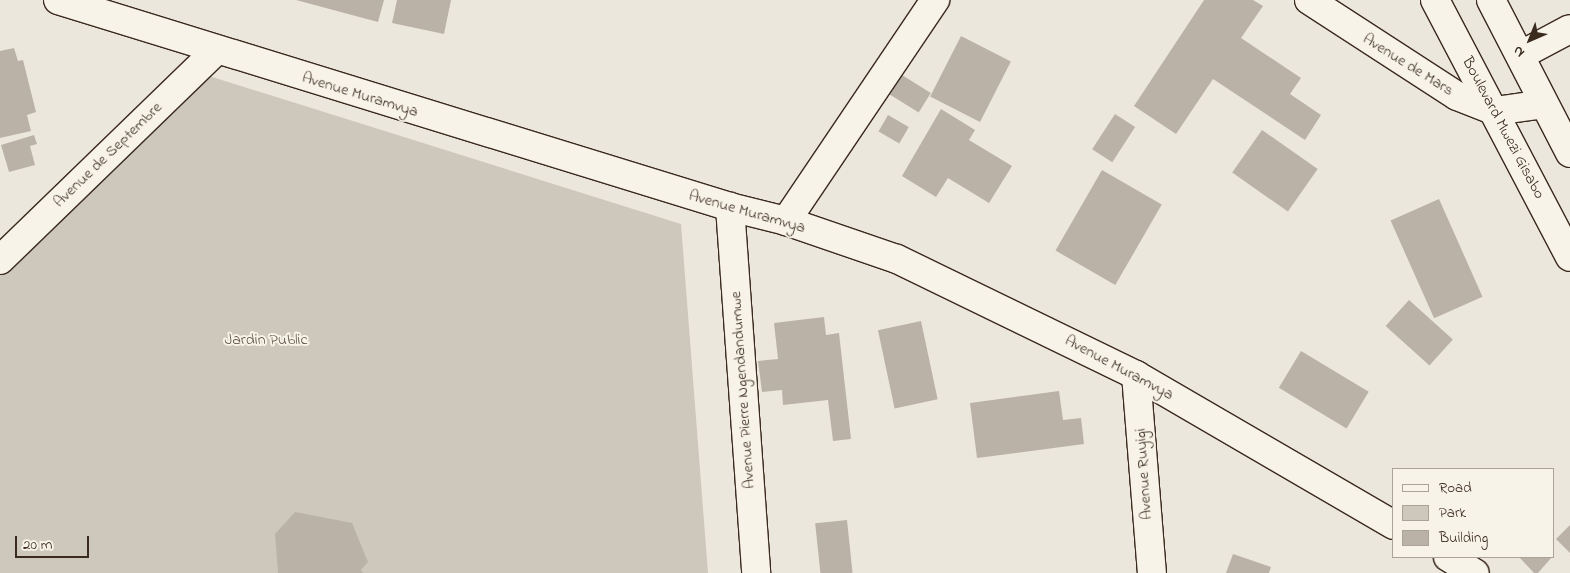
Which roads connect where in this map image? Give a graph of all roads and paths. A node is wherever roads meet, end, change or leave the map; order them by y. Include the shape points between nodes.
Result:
1 (58, 0) edge
2 (935, 0) edge
3 (1309, 0) edge
4 (1435, 0) edge
5 (1491, 0) edge
6 (1570, 29) edge
7 (216, 51) junction
8 (1521, 55) junction
9 (1544, 104) junction
10 (1495, 111) junction
11 (1570, 153) edge
12 (730, 207) junction
13 (786, 221) junction
14 (1570, 257) edge
15 (0, 260) edge
16 (1136, 375) junction
17 (1392, 524) edge
18 (1450, 558) edge
19 (756, 573) edge
20 (1152, 573) edge
21 (1475, 573) edge

1 - 7 street, Avenue Muramvya
2 - 13 street
3 - 10 street, Avenue de Mars via 1457,96
4 - 10 street, Boulevard Mwezi Gisabo
5 - 8 street
6 - 8 street
7 - 12 street, Avenue Muramvya
7 - 15 street, Avenue de Septembre
8 - 9 street
9 - 10 street, Avenue de Mars
9 - 11 street
10 - 14 street, Boulevard Mwezi Gisabo
12 - 13 street, Avenue Muramvya
12 - 19 street, Avenue Pierre Ngendandumwe
13 - 16 street, Avenue Muramvya via 897,259
16 - 17 street, Avenue Muramvya
16 - 20 street, Avenue Ruyigi
18 - 21 street

